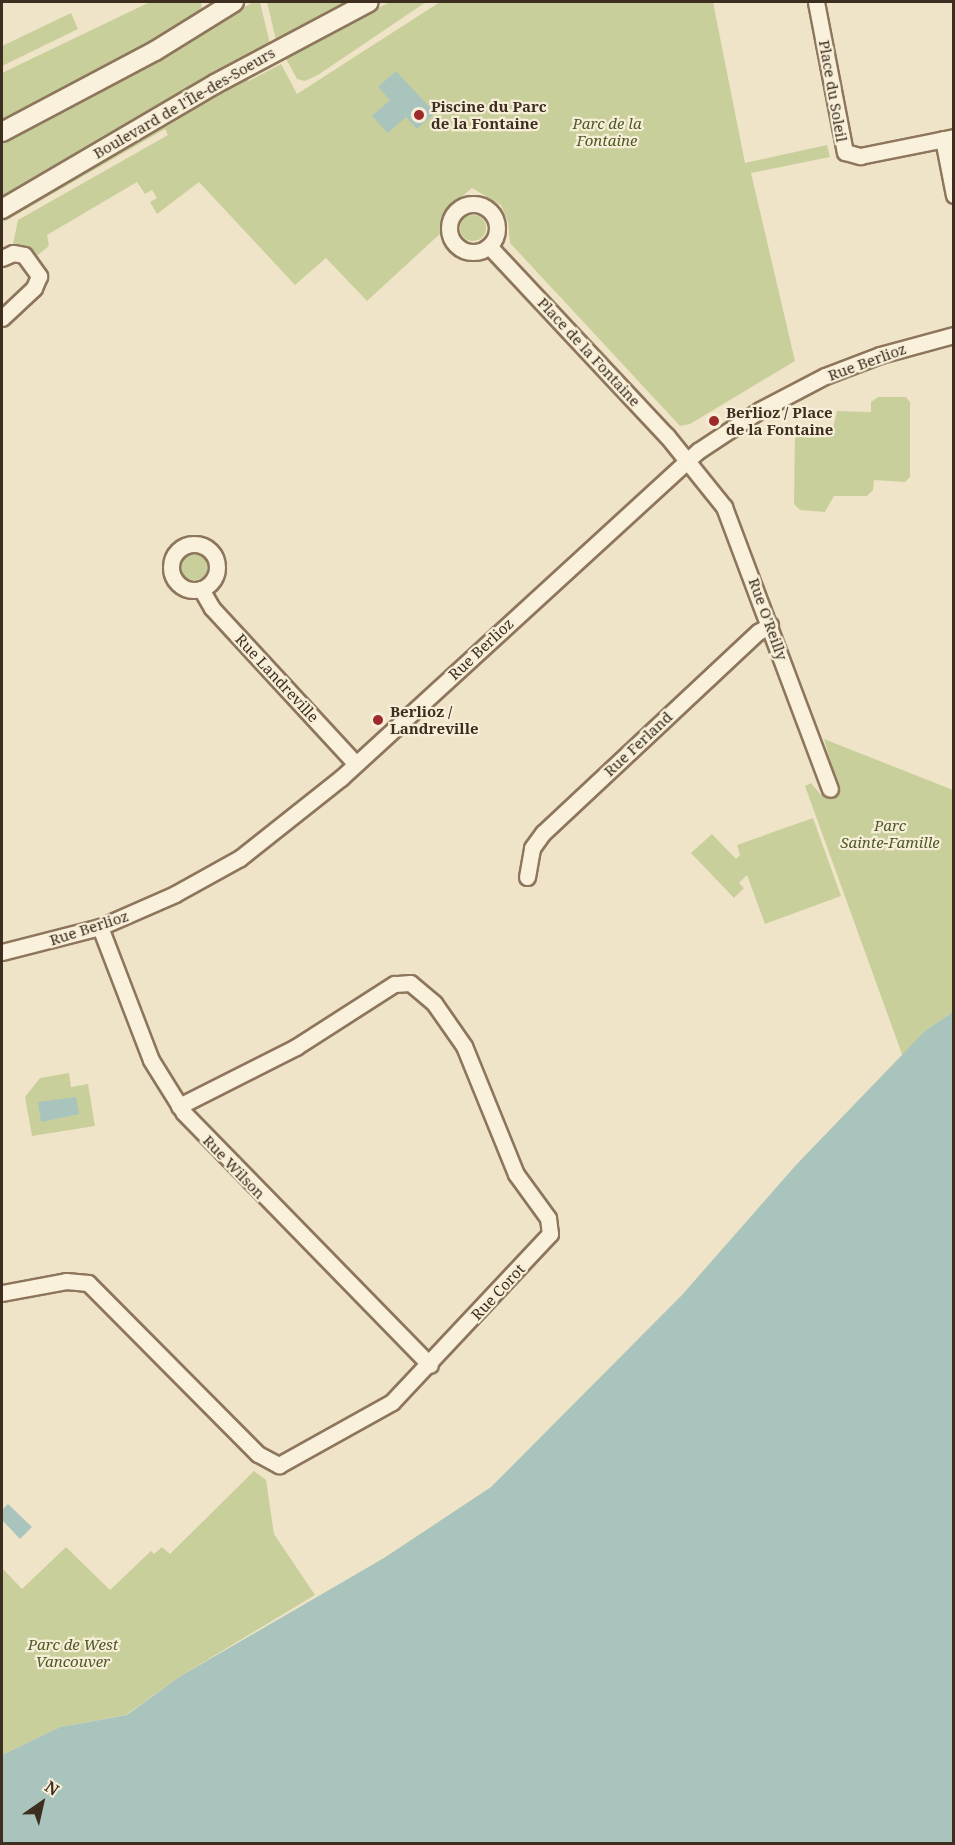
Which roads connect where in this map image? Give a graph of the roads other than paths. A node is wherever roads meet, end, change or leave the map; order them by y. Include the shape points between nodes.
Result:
1 (369, 2) edge
2 (816, 2) edge
3 (227, 3) edge
4 (2, 132) edge
5 (948, 138) edge
6 (954, 195) edge
7 (2, 209) edge
8 (489, 246) dead end
9 (2, 258) edge
10 (2, 318) edge
11 (954, 335) edge
12 (687, 460) junction
13 (201, 589) dead end
14 (770, 625) junction
15 (356, 764) junction
16 (830, 789) dead end
17 (527, 877) dead end
18 (100, 927) junction
19 (2, 952) edge
20 (179, 1106) junction
21 (2, 1293) edge
22 (430, 1365) junction

1 - 7 street, Boulevard de l'Île-des-Soeurs via 215,84
2 - 5 street, Place du Soleil via 845,152 854,157
3 - 4 street via 155,51
5 - 6 street, Place du Soleil
8 - 12 street, Place de la Fontaine
9 - 10 street via 13,253 24,255 39,276 34,288
11 - 12 street, Rue Berlioz via 825,376 760,410
12 - 14 street, Rue O'Reilly via 730,518
12 - 15 street, Rue Berlioz
13 - 15 street, Rue Landreville via 212,608
14 - 16 street, Rue O'Reilly
14 - 17 street, Rue Ferland via 543,833 532,848
15 - 18 street, Rue Berlioz via 291,821 240,858 176,894
18 - 19 street, Rue Berlioz
18 - 20 street, Rue Wilson via 151,1059
20 - 22 street, Rue Wilson
20 - 22 street, Rue Corot via 296,1047 394,984 406,982 421,989 464,1046 516,1174 550,1226 545,1241
21 - 22 street, Rue Corot via 66,1281 88,1283 273,1465 289,1461 380,1409

